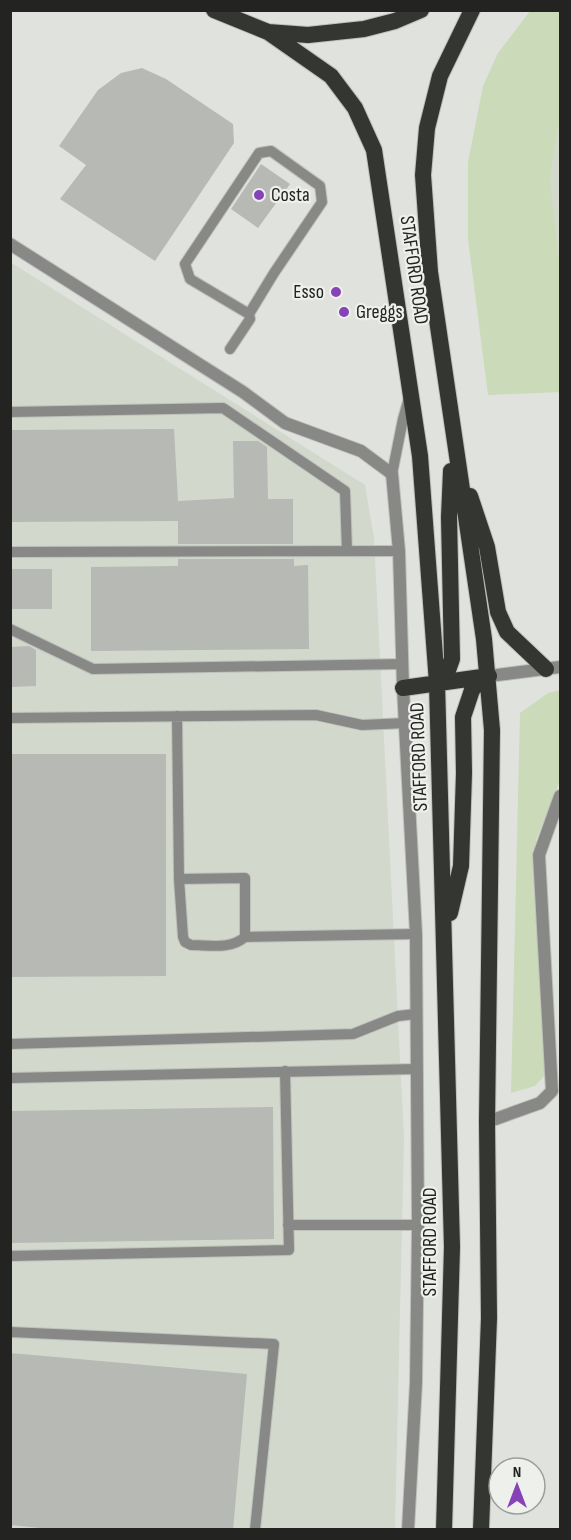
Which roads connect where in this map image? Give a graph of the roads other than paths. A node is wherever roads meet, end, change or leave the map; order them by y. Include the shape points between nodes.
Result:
1 (214, 10) edge
2 (421, 10) edge
3 (472, 10) edge
4 (268, 32) junction
5 (10, 243) edge
6 (249, 314) junction
7 (230, 349) dead end
8 (411, 390) junction
9 (10, 412) edge
10 (453, 438) junction
11 (392, 474) junction
12 (347, 551) junction
13 (399, 551) junction
14 (10, 552) edge
15 (10, 629) edge
16 (403, 664) junction
17 (553, 668) edge
18 (489, 676) junction
19 (437, 683) junction
20 (404, 688) junction
21 (177, 716) junction
22 (10, 718) edge
23 (406, 723) junction
24 (561, 796) edge
25 (179, 879) junction
26 (416, 934) junction
27 (245, 937) junction
28 (445, 938) junction
29 (416, 1014) junction
30 (10, 1044) edge
31 (417, 1069) junction
32 (285, 1071) junction
33 (10, 1078) edge
34 (488, 1122) junction
35 (288, 1225) junction
36 (418, 1225) junction
37 (10, 1256) edge
38 (10, 1332) edge
39 (255, 1530) edge
40 (408, 1530) edge
41 (444, 1530) edge
42 (481, 1530) edge

1 - 4 highway
2 - 4 highway via 349,32
3 - 10 highway, STAFFORD ROAD via 440,76 427,128 423,175 430,272
4 - 8 highway, STAFFORD ROAD via 331,76 366,128 378,170
5 - 11 street via 285,423 361,451
6 - 6 lane via 190,279 185,264 259,153 271,151 320,186 322,202
6 - 7 lane via 250,320
8 - 11 lane
8 - 19 highway, STAFFORD ROAD via 425,508
9 - 12 lane via 223,408 345,491
10 - 17 highway via 487,547 498,612 507,632
10 - 18 highway, STAFFORD ROAD
10 - 19 highway via 449,517 452,659 447,673
11 - 13 street
12 - 13 lane
12 - 14 lane
13 - 16 street
15 - 16 lane via 93,669
16 - 20 street
17 - 18 street
18 - 19 highway
18 - 28 highway via 472,690 463,717 461,866
18 - 34 highway, STAFFORD ROAD via 493,782
19 - 20 highway
19 - 28 highway, STAFFORD ROAD
20 - 23 street
21 - 22 lane
21 - 23 lane via 316,715 362,725
21 - 25 lane
23 - 26 street
24 - 34 street via 540,855 552,1090 540,1103
25 - 27 lane via 245,878
25 - 27 lane via 185,942 230,945
26 - 27 lane
26 - 29 street
28 - 41 highway, STAFFORD ROAD via 453,1247
29 - 30 lane via 398,1016 353,1034
29 - 31 street
31 - 32 lane
31 - 36 street
32 - 33 lane
32 - 35 lane
34 - 42 highway, STAFFORD ROAD via 489,1318
35 - 36 lane
35 - 37 lane via 289,1250
36 - 40 street via 416,1383
38 - 39 lane via 274,1344

